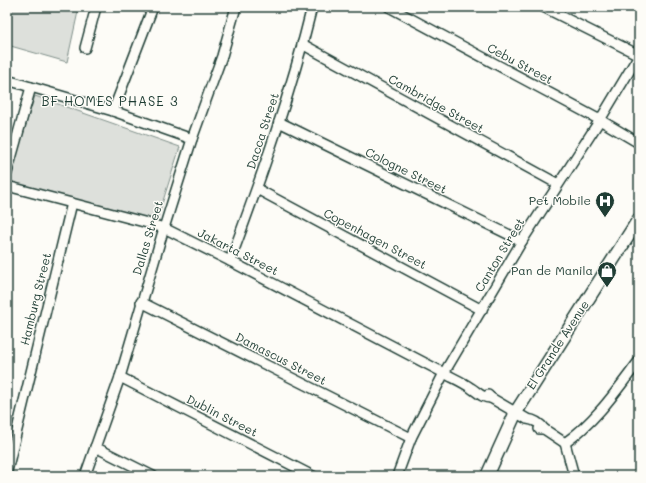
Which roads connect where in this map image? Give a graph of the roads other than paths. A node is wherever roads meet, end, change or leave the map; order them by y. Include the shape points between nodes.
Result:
1 (96, 7) edge
2 (153, 7) edge
3 (236, 7) edge
4 (312, 7) edge
5 (389, 7) edge
6 (543, 7) edge
7 (302, 44) junction
8 (85, 48) dead end
9 (639, 55) edge
10 (7, 80) edge
11 (31, 87) junction
12 (113, 111) junction
13 (600, 120) junction
14 (279, 122) junction
15 (192, 139) junction
16 (639, 143) edge
17 (7, 174) edge
18 (558, 184) junction
19 (7, 186) edge
20 (257, 189) junction
21 (72, 203) junction
22 (639, 219) edge
23 (164, 228) junction
24 (522, 241) junction
25 (230, 261) junction
26 (141, 302) junction
27 (482, 310) junction
28 (639, 360) edge
29 (444, 373) junction
30 (120, 377) junction
31 (516, 412) junction
32 (411, 438) junction
33 (565, 443) junction
34 (95, 447) junction
35 (7, 471) edge
36 (85, 476) edge
37 (153, 476) edge
38 (313, 476) edge
39 (397, 476) edge
40 (487, 476) edge
41 (574, 476) edge

1 - 8 street
2 - 12 street
3 - 15 street, Dallas Street via 222,56
4 - 7 street, Dacca Street
5 - 13 street, Cebu Street
6 - 9 street
7 - 14 street, Dacca Street
7 - 18 street, Cambridge Street
9 - 13 street, Canton Street
10 - 11 street
11 - 12 street
11 - 17 street
12 - 15 street
13 - 16 street, Cebu Street
13 - 18 street, Canton Street
14 - 20 street, Dacca Street
14 - 24 street, Cologne Street
15 - 23 street, Dallas Street
18 - 24 street, Canton Street
19 - 21 street, Jakarta Street
20 - 25 street, Dacca Street
20 - 27 street, Copenhagen Street
21 - 23 street, Jakarta Street
21 - 35 street, Hamburg Street
22 - 31 street, El Grande Avenue
23 - 25 street, Jakarta Street
23 - 26 street, Dallas Street
24 - 27 street, Canton Street
25 - 29 street, Jakarta Street
26 - 30 street, Dallas Street
26 - 32 street, Damascus Street
27 - 29 street, Canton Street
28 - 33 street via 601,411 579,434
29 - 31 street, Jakarta Street via 488,394
29 - 32 street, Canton Street
30 - 34 street, Dallas Street
30 - 38 street, Dublin Street
31 - 33 street, Jakarta Street via 530,424 544,429
31 - 40 street, El Grande Avenue
32 - 39 street, Canton Street
33 - 41 street
34 - 36 street, Dallas Street
34 - 37 street

